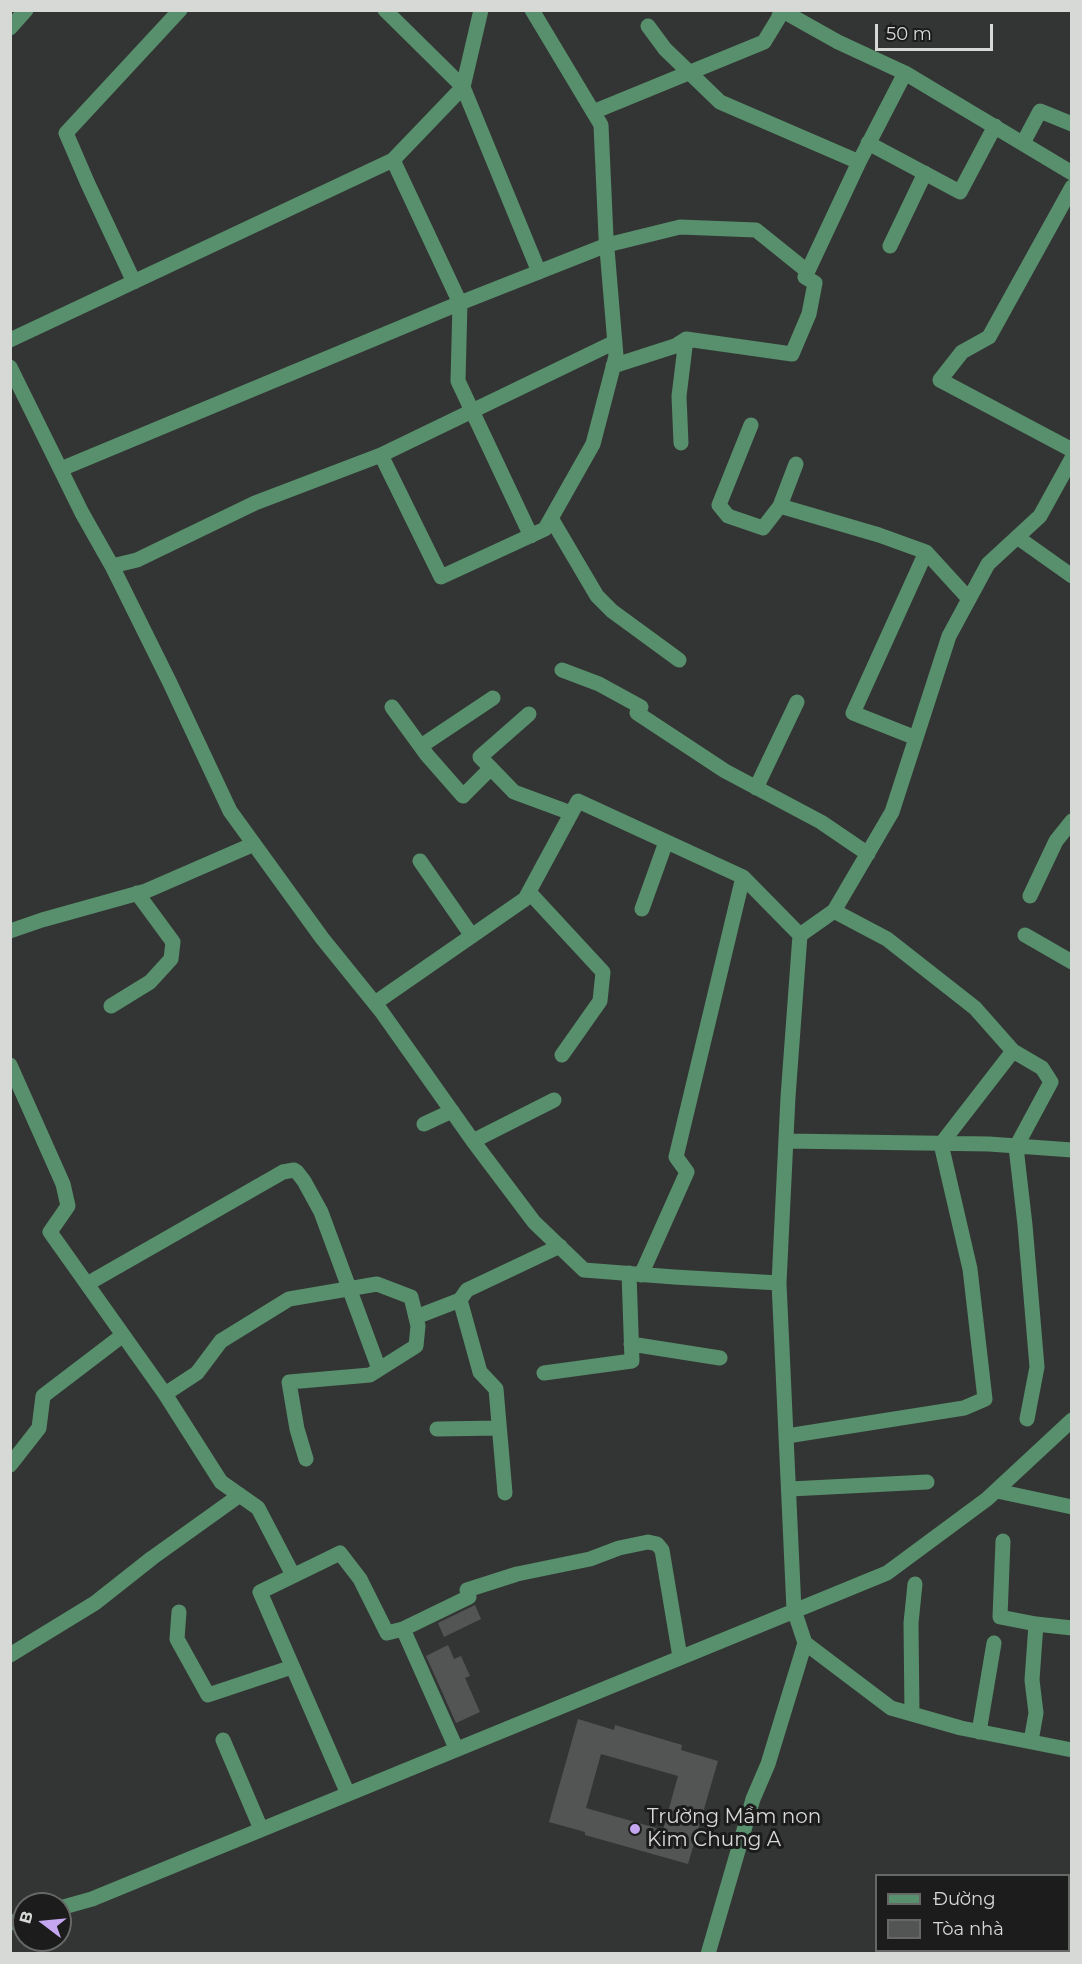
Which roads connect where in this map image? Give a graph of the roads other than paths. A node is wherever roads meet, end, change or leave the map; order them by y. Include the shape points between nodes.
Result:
1 (26, 10) edge
2 (180, 10) edge
3 (385, 10) edge
4 (481, 10) edge
5 (532, 10) edge
6 (780, 13) edge
7 (648, 26) dead end
8 (10, 28) edge
9 (691, 73) junction
10 (902, 77) junction
11 (463, 87) junction
12 (593, 112) junction
13 (1071, 124) edge
14 (992, 131) junction
15 (1023, 143) junction
16 (868, 144) junction
17 (393, 160) junction
18 (859, 162) junction
19 (925, 173) junction
20 (1071, 173) edge
21 (1071, 187) edge
22 (607, 245) junction
23 (890, 246) dead end
24 (539, 272) junction
25 (807, 272) junction
26 (134, 282) junction
27 (460, 303) junction
28 (686, 339) junction
29 (10, 340) edge
30 (615, 342) junction
31 (613, 366) junction
32 (10, 367) edge
33 (472, 411) junction
34 (751, 425) dead end
35 (681, 443) dead end
36 (1071, 450) edge
37 (381, 455) junction
38 (1071, 458) edge
39 (796, 464) dead end
40 (61, 470) junction
41 (780, 506) junction
42 (551, 518) junction
43 (531, 536) junction
44 (1017, 537) junction
45 (926, 552) junction
46 (112, 566) junction
47 (1071, 576) edge
48 (969, 599) junction
49 (679, 660) dead end
50 (562, 670) dead end
51 (493, 698) dead end
52 (797, 702) dead end
53 (392, 706) dead end
54 (529, 714) dead end
55 (916, 738) junction
56 (421, 746) junction
57 (491, 768) junction
58 (756, 788) junction
59 (572, 813) junction
60 (1071, 821) edge
61 (666, 842) junction
62 (254, 844) junction
63 (868, 854) junction
64 (420, 861) dead end
65 (743, 878) junction
66 (529, 892) junction
67 (137, 893) junction
68 (1029, 896) dead end
69 (642, 909) dead end
70 (834, 910) junction
71 (10, 931) edge
72 (800, 935) junction
73 (1025, 935) dead end
74 (472, 936) junction
75 (1071, 962) edge
76 (375, 1004) junction
77 (111, 1006) dead end
78 (1013, 1051) junction
79 (562, 1055) dead end
80 (10, 1065) edge
81 (14, 1085) edge
82 (554, 1100) dead end
83 (452, 1111) junction
84 (424, 1124) dead end
85 (473, 1141) junction
86 (786, 1141) junction
87 (940, 1144) junction
88 (1016, 1147) junction
89 (1071, 1150) edge
90 (560, 1246) junction
91 (635, 1274) junction
92 (779, 1283) junction
93 (87, 1284) junction
94 (350, 1288) junction
95 (460, 1300) junction
96 (416, 1317) junction
97 (123, 1335) junction
98 (631, 1344) junction
99 (720, 1358) dead end
100 (379, 1370) junction
101 (544, 1373) dead end
102 (165, 1394) junction
103 (1028, 1419) dead end
104 (1071, 1420) edge
105 (499, 1428) junction
106 (437, 1429) dead end
107 (787, 1436) junction
108 (306, 1459) dead end
109 (10, 1465) edge
110 (927, 1482) dead end
111 (790, 1489) junction
112 (997, 1491) junction
113 (505, 1492) dead end
114 (240, 1495) junction
115 (1071, 1507) edge
116 (1003, 1540) dead end
117 (292, 1575) junction
118 (915, 1584) dead end
119 (794, 1610) junction
120 (179, 1612) dead end
121 (1036, 1624) junction
122 (1071, 1628) edge
123 (403, 1629) junction
124 (805, 1643) junction
125 (994, 1643) dead end
126 (10, 1654) edge
127 (680, 1657) junction
128 (292, 1667) junction
129 (912, 1714) junction
130 (979, 1732) junction
131 (223, 1740) dead end
132 (1031, 1741) junction
133 (456, 1748) junction
134 (1071, 1750) edge
135 (348, 1794) junction
136 (261, 1829) junction
137 (72, 1905) edge
138 (708, 1953) edge

1 - 8 street
2 - 26 street via 66,133
3 - 11 street
4 - 11 street
5 - 12 street
6 - 9 street via 764,42
6 - 10 street
7 - 9 street
9 - 12 street
9 - 18 street via 720,102
10 - 14 street
10 - 16 street
11 - 17 street
11 - 24 street
12 - 22 street via 601,125
13 - 15 street via 1040,111
14 - 15 street
14 - 19 street via 960,192
15 - 20 street
16 - 18 street
16 - 19 street
17 - 26 street
17 - 27 street
18 - 25 street
19 - 23 street
21 - 36 street via 989,337 963,352 940,380
22 - 24 street
22 - 25 street via 680,226 756,230
22 - 30 street
24 - 27 street
25 - 28 street via 805,277 815,283 809,314 792,354
26 - 29 street
27 - 33 street via 458,381
27 - 40 street
28 - 31 street
28 - 35 street via 679,396
30 - 31 street
30 - 33 street
31 - 42 street via 592,444
32 - 40 street
33 - 37 street
33 - 43 street
34 - 41 street via 719,505 728,516 763,528
37 - 43 street via 441,577
37 - 46 street via 255,503 138,560
38 - 44 street via 1040,516
39 - 41 street
40 - 46 street
41 - 45 street
42 - 43 street via 545,529
42 - 49 street via 597,596
44 - 47 street
44 - 48 street via 988,564
45 - 48 street
45 - 55 street via 853,713
46 - 62 street via 230,811
48 - 55 street via 949,636
50 - 58 street via 599,684
51 - 56 street
52 - 58 street
53 - 56 street
54 - 57 street via 480,757
55 - 63 street via 892,812
56 - 57 street via 463,796
57 - 59 street via 514,792
58 - 63 street via 821,822
59 - 61 street via 578,801
59 - 66 street
60 - 68 street via 1056,841
61 - 65 street
61 - 69 street
62 - 67 street
62 - 76 street
63 - 70 street
64 - 74 street
65 - 72 street
65 - 91 street via 676,1157 687,1172
66 - 74 street via 525,899
66 - 79 street via 603,972 600,1001
67 - 71 street
67 - 77 street via 173,942 171,959 150,982
70 - 72 street
70 - 78 street via 887,939 975,1008
72 - 86 street
73 - 75 street
74 - 76 street
76 - 83 street
78 - 87 street
78 - 88 street via 1041,1068 1051,1082
80 - 81 street
81 - 93 street via 65,1191 68,1206 50,1232
82 - 85 street
83 - 84 street
83 - 85 street
85 - 90 street via 534,1222
86 - 87 street
86 - 92 street
87 - 88 street
87 - 107 street via 970,1269 986,1399 964,1408
88 - 89 street
88 - 103 street via 1037,1367
90 - 91 street via 584,1270
90 - 95 street via 467,1290
91 - 92 street
91 - 98 street
92 - 107 street
93 - 94 street via 283,1172 294,1170 321,1212
93 - 97 street
94 - 96 street via 377,1284 411,1297
94 - 100 street
94 - 102 street via 290,1299 221,1341 197,1373
95 - 96 street
95 - 105 street via 480,1372 496,1389
96 - 100 street via 416,1346
97 - 102 street
97 - 109 street via 43,1396 39,1428
98 - 99 street
98 - 101 street via 632,1361
100 - 108 street via 370,1375 289,1382
102 - 114 street via 221,1482
104 - 112 street
105 - 106 street
105 - 113 street
107 - 111 street
110 - 111 street
111 - 119 street
112 - 115 street
112 - 119 street via 887,1573
114 - 117 street via 258,1508
114 - 126 street via 95,1603
116 - 121 street via 1000,1617
117 - 123 street via 340,1553 360,1579 387,1633
117 - 128 street via 260,1592
118 - 129 street via 911,1623
119 - 124 street
119 - 127 street
120 - 128 street via 177,1639 208,1695
121 - 122 street
121 - 132 street via 1032,1680 1036,1713
123 - 127 street via 469,1597 467,1590 648,1542 662,1550
123 - 133 street
124 - 129 street via 891,1708
124 - 138 street via 768,1764 753,1799
125 - 130 street
127 - 133 street
128 - 135 street
129 - 130 street
130 - 132 street
131 - 136 street
132 - 134 street
133 - 135 street
135 - 136 street
136 - 137 street

